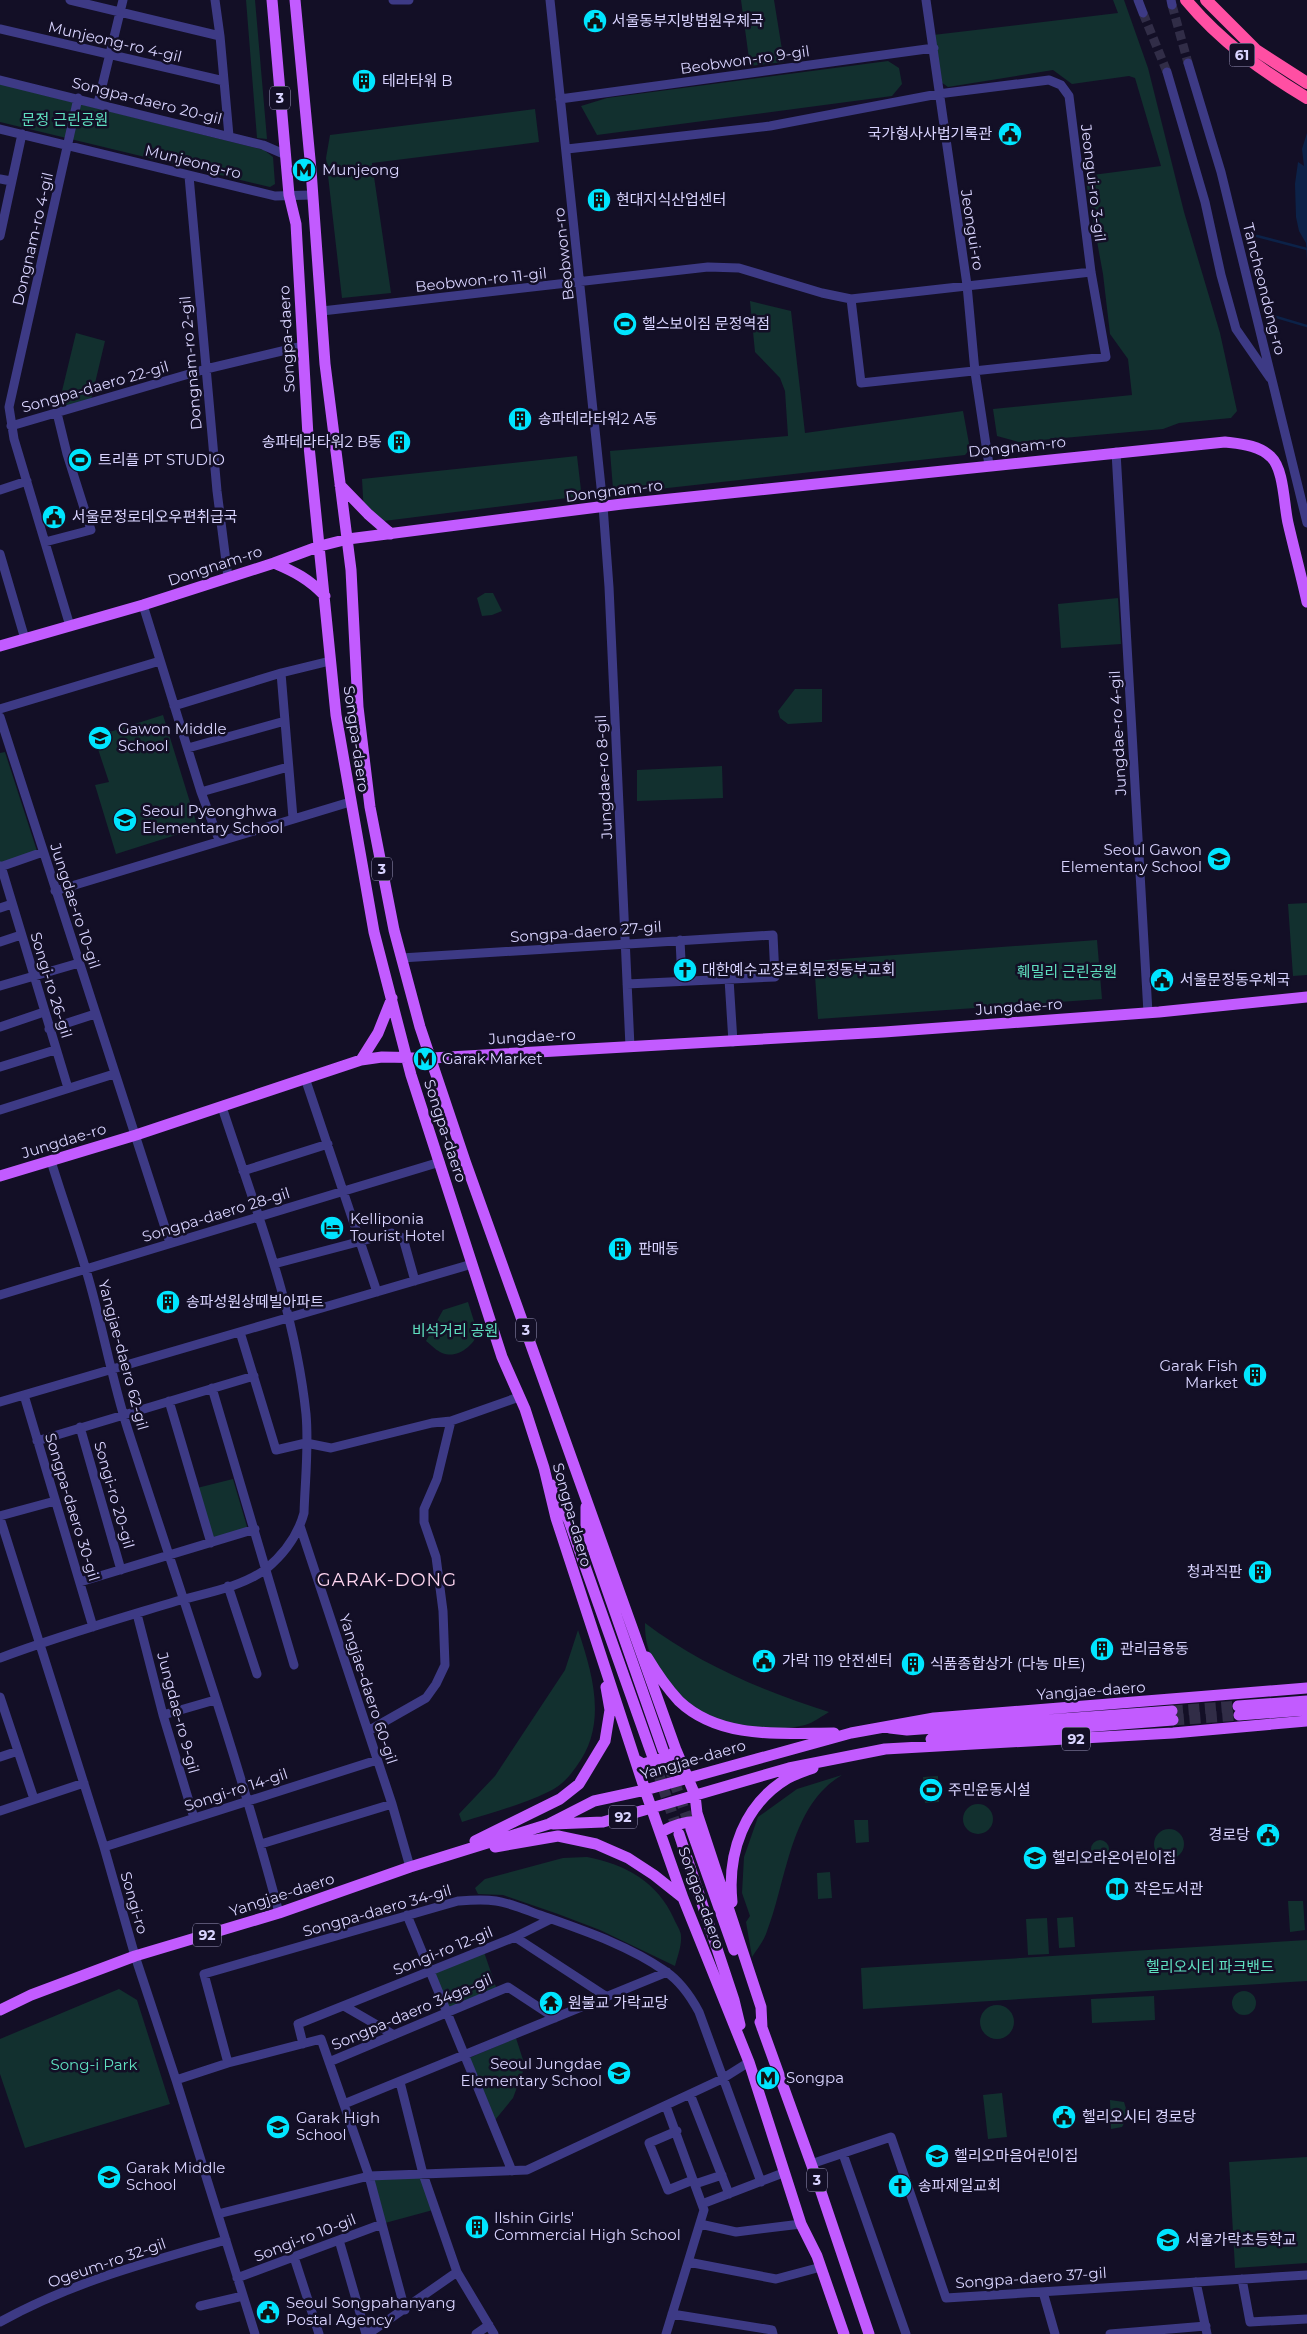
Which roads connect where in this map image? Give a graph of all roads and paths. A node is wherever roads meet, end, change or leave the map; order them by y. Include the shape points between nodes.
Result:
1 (70, 0) edge
2 (124, 0) edge
3 (215, 0) edge
4 (272, 0) edge
5 (296, 0) edge
6 (409, 0) edge
7 (550, 0) edge
8 (926, 0) edge
9 (1138, 0) edge
10 (1186, 0) edge
11 (1206, 0) edge
12 (394, 1) edge
13 (121, 12) junction
14 (1143, 13) tunnel mouth
15 (0, 29) edge
16 (220, 36) junction
17 (934, 48) junction
18 (111, 55) junction
19 (1188, 64) tunnel mouth
20 (1167, 72) tunnel mouth
21 (0, 80) edge
22 (224, 81) junction
23 (1307, 83) edge
24 (938, 94) junction
25 (78, 98) junction
26 (1307, 98) edge
27 (560, 99) junction
28 (98, 103) junction
29 (0, 129) edge
30 (22, 134) junction
31 (229, 136) junction
32 (69, 146) junction
33 (567, 149) junction
34 (286, 155) junction
35 (189, 176) junction
36 (0, 179) edge
37 (11, 182) junction
38 (289, 195) junction
39 (312, 195) junction
40 (2, 222) edge
41 (0, 236) edge
42 (1091, 272) junction
43 (581, 283) junction
44 (967, 285) junction
45 (851, 299) junction
46 (322, 311) junction
47 (303, 346) junction
48 (206, 369) junction
49 (975, 372) junction
50 (1274, 385) junction
51 (57, 413) junction
52 (11, 426) junction
53 (1116, 452) junction
54 (989, 465) junction
55 (27, 481) junction
56 (340, 484) junction
57 (0, 490) edge
58 (603, 506) junction
59 (1307, 523) edge
60 (391, 534) junction
61 (348, 539) junction
62 (45, 542) junction
63 (320, 546) junction
64 (0, 554) edge
65 (274, 563) junction
66 (228, 577) junction
67 (4, 581) edge
68 (325, 596) junction
69 (1307, 602) edge
70 (143, 605) junction
71 (70, 626) junction
72 (25, 638) junction
73 (0, 646) edge
74 (160, 661) junction
75 (330, 661) junction
76 (281, 673) junction
77 (174, 706) junction
78 (0, 709) edge
79 (0, 717) edge
80 (285, 721) junction
81 (5, 748) edge
82 (188, 748) junction
83 (288, 767) junction
84 (201, 792) junction
85 (350, 802) junction
86 (292, 818) junction
87 (219, 840) junction
88 (43, 852) junction
89 (0, 867) edge
90 (4, 890) edge
91 (56, 891) junction
92 (12, 904) junction
93 (0, 908) edge
94 (21, 935) junction
95 (680, 940) junction
96 (0, 942) edge
97 (626, 943) junction
98 (401, 958) junction
99 (78, 963) junction
100 (34, 976) junction
101 (729, 979) junction
102 (682, 981) junction
103 (627, 984) junction
104 (0, 986) edge
105 (1307, 997) edge
106 (392, 998) junction
107 (44, 1012) junction
108 (1148, 1012) junction
109 (95, 1014) junction
110 (0, 1027) edge
111 (49, 1029) junction
112 (733, 1042) junction
113 (630, 1047) junction
114 (55, 1050) junction
115 (432, 1058) junction
116 (407, 1059) junction
117 (360, 1060) junction
118 (0, 1067) edge
119 (114, 1074) junction
120 (305, 1078) junction
121 (68, 1088) junction
122 (222, 1106) junction
123 (0, 1110) edge
124 (136, 1135) junction
125 (328, 1144) junction
126 (51, 1161) junction
127 (440, 1162) junction
128 (244, 1171) junction
129 (0, 1176) edge
130 (343, 1192) junction
131 (259, 1217) junction
132 (360, 1242) junction
133 (170, 1243) junction
134 (274, 1264) junction
135 (472, 1264) junction
136 (86, 1269) junction
137 (415, 1281) junction
138 (377, 1292) junction
139 (0, 1295) edge
140 (290, 1318) junction
141 (240, 1332) junction
142 (110, 1370) junction
143 (254, 1376) junction
144 (212, 1388) junction
145 (24, 1395) junction
146 (519, 1397) junction
147 (169, 1401) junction
148 (0, 1402) edge
149 (124, 1414) junction
150 (452, 1421) junction
151 (80, 1427) junction
152 (37, 1441) junction
153 (306, 1442) junction
154 (544, 1468) junction
155 (586, 1499) junction
156 (55, 1501) junction
157 (0, 1517) edge
158 (300, 1526) junction
159 (255, 1529) junction
160 (211, 1543) junction
161 (170, 1556) junction
162 (266, 1568) junction
163 (121, 1570) junction
164 (80, 1582) junction
165 (228, 1586) junction
166 (184, 1599) junction
167 (137, 1614) junction
168 (93, 1627) junction
169 (636, 1640) junction
170 (40, 1643) junction
171 (601, 1654) junction
172 (0, 1658) edge
173 (294, 1665) dead end
174 (256, 1674) dead end
175 (1307, 1688) edge
176 (0, 1697) edge
177 (215, 1700) junction
178 (1307, 1701) edge
179 (1307, 1710) edge
180 (163, 1715) junction
181 (1307, 1721) edge
182 (878, 1726) junction
183 (368, 1731) junction
184 (850, 1733) junction
185 (885, 1749) junction
186 (663, 1750) tunnel mouth
187 (676, 1750) junction
188 (18, 1751) junction
189 (652, 1755) tunnel mouth
190 (845, 1756) junction
191 (0, 1757) edge
192 (377, 1760) junction
193 (636, 1760) junction
194 (687, 1778) junction
195 (84, 1783) junction
196 (644, 1790) junction
197 (695, 1795) junction
198 (34, 1799) junction
199 (247, 1801) junction
200 (392, 1804) junction
201 (652, 1808) junction
202 (0, 1811) edge
203 (194, 1818) junction
204 (700, 1822) junction
205 (549, 1824) junction
206 (691, 1830) tunnel mouth
207 (661, 1832) junction
208 (679, 1834) tunnel mouth
209 (261, 1844) junction
210 (104, 1847) junction
211 (442, 1857) junction
212 (410, 1867) junction
213 (683, 1898) junction
214 (279, 1913) junction
215 (407, 1915) junction
216 (551, 1919) junction
217 (734, 1925) junction
218 (515, 1937) junction
219 (135, 1956) junction
220 (430, 1972) junction
221 (667, 1972) junction
222 (607, 1997) junction
223 (344, 2006) junction
224 (0, 2010) edge
225 (447, 2013) junction
226 (555, 2018) junction
227 (762, 2028) junction
228 (394, 2035) junction
229 (303, 2044) junction
230 (464, 2056) junction
231 (329, 2062) junction
232 (749, 2062) junction
233 (228, 2063) junction
234 (722, 2079) junction
235 (176, 2080) junction
236 (400, 2082) junction
237 (690, 2094) junction
238 (344, 2104) junction
239 (666, 2106) junction
240 (677, 2131) junction
241 (843, 2154) junction
242 (810, 2164) junction
243 (512, 2171) junction
244 (784, 2173) junction
245 (423, 2174) junction
246 (722, 2174) junction
247 (369, 2176) junction
248 (694, 2182) junction
249 (761, 2182) junction
250 (729, 2194) junction
251 (702, 2204) junction
252 (218, 2214) junction
253 (382, 2224) junction
254 (700, 2224) junction
255 (801, 2224) junction
256 (226, 2240) junction
257 (339, 2240) junction
258 (294, 2257) junction
259 (688, 2262) junction
260 (821, 2267) junction
261 (457, 2272) junction
262 (1307, 2275) edge
263 (238, 2278) junction
264 (1242, 2279) junction
265 (1196, 2282) junction
266 (1044, 2292) junction
267 (243, 2296) junction
268 (200, 2306) dead end
269 (405, 2310) junction
270 (672, 2314) junction
271 (1307, 2319) edge
272 (0, 2322) edge
273 (489, 2325) junction
274 (1207, 2330) edge
275 (255, 2334) edge
276 (319, 2334) edge
277 (367, 2334) edge
278 (476, 2334) edge
279 (494, 2334) edge
280 (666, 2334) edge
281 (773, 2334) edge
282 (844, 2334) edge
283 (869, 2334) edge
284 (906, 2334) edge
285 (1055, 2334) edge
286 (1110, 2334) edge

1 - 13 street
2 - 13 street
3 - 16 street
4 - 34 main road, Songpa-daero / 3
5 - 39 main road, Songpa-daero / 3
6 - 12 street
7 - 27 street, Beobwon-ro
8 - 17 street, Jeongui-ro
9 - 14 street
10 - 26 highway, 61 via 1241,54
11 - 23 highway, 61 via 1256,50
13 - 16 street
13 - 18 street
15 - 18 street, Munjeong-ro 4-gil
16 - 22 street
17 - 24 street, Jeongui-ro
17 - 27 street, Beobwon-ro 9-gil
18 - 22 street, Munjeong-ro 4-gil
18 - 28 street
19 - 50 street, Tancheondong-ro via 1221,172
20 - 50 street via 1205,202 1236,329
21 - 25 street, Songpa-daero 20-gil
22 - 31 street
24 - 33 street via 770,126
24 - 42 street, Jeongui-ro 3-gil via 1049,80 1061,85 1069,96
24 - 44 street, Jeongui-ro
25 - 28 street, Songpa-daero 20-gil
25 - 32 street
27 - 33 street, Beobwon-ro
28 - 31 street, Songpa-daero 20-gil
29 - 30 street, Munjeong-ro
30 - 32 street, Munjeong-ro
30 - 37 street
31 - 34 street, Songpa-daero 20-gil via 263,144
32 - 35 street, Munjeong-ro
32 - 52 street, Dongnam-ro 4-gil via 11,392
33 - 43 street, Beobwon-ro
34 - 38 main road, Songpa-daero / 3
35 - 38 street, Munjeong-ro via 274,196
35 - 48 street, Dongnam-ro 2-gil
36 - 37 street
37 - 40 street
38 - 39 street, Munjeong-ro
38 - 47 main road, Songpa-daero / 3 via 296,224
39 - 46 main road, Songpa-daero / 3
40 - 41 street
42 - 44 street, Beobwon-ro 11-gil
42 - 49 street, Jeongui-ro 3-gil via 1106,357
43 - 45 street, Beobwon-ro 11-gil via 708,267 739,268
43 - 46 street, Beobwon-ro 11-gil
43 - 58 street, Beobwon-ro
44 - 45 street, Beobwon-ro 11-gil
44 - 49 street, Jeongui-ro
45 - 49 street via 861,383
46 - 56 main road, Songpa-daero / 3 via 325,364
47 - 48 street, Songpa-daero 22-gil
47 - 63 main road, Songpa-daero / 3 via 315,521
48 - 51 street, Songpa-daero 22-gil
48 - 66 street, Dongnam-ro 2-gil
49 - 54 street, Jeongui-ro
50 - 59 street, Tancheondong-ro
51 - 52 street, Songpa-daero 22-gil
51 - 62 street via 91,530
52 - 55 street, Dongnam-ro 4-gil
53 - 54 main road, Dongnam-ro
53 - 69 main road, Dongnam-ro via 1225,442 1246,444 1265,451 1277,467
53 - 108 street, Jungdae-ro 4-gil
54 - 58 main road, Dongnam-ro
55 - 57 street
55 - 62 street, Dongnam-ro 4-gil
56 - 60 main road
56 - 61 main road, Songpa-daero / 3
58 - 60 main road, Dongnam-ro
58 - 97 street, Jungdae-ro 8-gil
60 - 61 main road, Dongnam-ro
61 - 63 main road, Dongnam-ro
61 - 98 main road, Songpa-daero / 3 via 358,707 370,807
62 - 71 street, Dongnam-ro 4-gil
63 - 65 main road, Dongnam-ro
63 - 68 main road, Songpa-daero / 3
64 - 67 street
65 - 66 main road, Dongnam-ro
65 - 68 main road via 299,573
66 - 70 main road, Dongnam-ro
67 - 72 street
68 - 75 main road, Songpa-daero / 3
70 - 71 main road, Dongnam-ro
70 - 74 street
71 - 72 main road, Dongnam-ro
72 - 73 main road, Dongnam-ro
74 - 77 street
74 - 78 street
75 - 76 street
75 - 85 main road, Songpa-daero / 3
76 - 77 street
76 - 80 street
77 - 82 street
79 - 81 street, Jungdae-ro 10-gil
80 - 82 street
80 - 83 street
81 - 88 street, Jungdae-ro 10-gil
82 - 84 street
83 - 84 street
83 - 86 street
84 - 87 street
85 - 86 street
85 - 106 main road, Songpa-daero / 3 via 374,932
86 - 87 street
87 - 91 street
88 - 89 street, Songi-ro 26-gil
88 - 91 street, Jungdae-ro 10-gil
89 - 90 street, Songi-ro 26-gil
90 - 92 street, Songi-ro 26-gil
91 - 99 street, Jungdae-ro 10-gil
92 - 93 street
92 - 94 street, Songi-ro 26-gil
94 - 96 street
94 - 100 street, Songi-ro 26-gil
95 - 97 street, Songpa-daero 27-gil
95 - 101 street, Songpa-daero 27-gil via 774,934 776,977
95 - 102 street
97 - 98 street, Songpa-daero 27-gil
97 - 103 street, Jungdae-ro 8-gil
98 - 115 main road, Songpa-daero / 3
99 - 100 street
99 - 109 street, Jungdae-ro 10-gil
100 - 104 street
100 - 107 street, Songi-ro 26-gil
101 - 102 street
101 - 112 street
102 - 103 street
103 - 113 street, Jungdae-ro 8-gil
105 - 108 main road, Jungdae-ro
106 - 116 main road, Songpa-daero / 3
106 - 117 main road via 378,1033
107 - 110 street
107 - 111 street, Songi-ro 26-gil
108 - 112 main road, Jungdae-ro
109 - 111 street
109 - 119 street, Jungdae-ro 10-gil
111 - 114 street, Songi-ro 26-gil
112 - 113 main road, Jungdae-ro
113 - 115 main road, Jungdae-ro
114 - 118 street
114 - 121 street, Songi-ro 26-gil
115 - 116 main road, Jungdae-ro
115 - 155 main road, Songpa-daero / 3 via 465,1161
116 - 117 main road, Jungdae-ro
116 - 127 main road, Songpa-daero / 3
117 - 120 main road, Jungdae-ro
119 - 121 street
119 - 124 street, Jungdae-ro 10-gil
120 - 122 main road, Jungdae-ro
120 - 125 street
121 - 123 street
122 - 124 main road, Jungdae-ro
122 - 128 street
124 - 126 main road, Jungdae-ro
124 - 133 street
125 - 128 street
125 - 130 street
126 - 129 main road, Jungdae-ro
126 - 136 street, Yangjae-daero 62-gil
127 - 130 street, Songpa-daero 28-gil
127 - 135 main road, Songpa-daero / 3
128 - 131 street
130 - 131 street, Songpa-daero 28-gil
130 - 132 street
131 - 133 street, Songpa-daero 28-gil
131 - 134 street
132 - 134 street
132 - 137 street via 392,1233 403,1238
132 - 138 street
133 - 136 street, Songpa-daero 28-gil
134 - 140 street
135 - 137 street
135 - 146 main road, Songpa-daero / 3 via 502,1357
136 - 139 street, Songpa-daero 28-gil
136 - 142 street, Yangjae-daero 62-gil
137 - 138 street
138 - 140 street
140 - 141 street
140 - 153 street via 302,1377
141 - 142 street
141 - 143 street
142 - 145 street
142 - 149 street, Yangjae-daero 62-gil
143 - 144 street, Songi-ro 20-gil
143 - 153 street via 276,1450
144 - 147 street, Songi-ro 20-gil
144 - 159 street
145 - 148 street
145 - 152 street, Songpa-daero 30-gil
146 - 150 street
146 - 154 main road, Songpa-daero / 3
147 - 149 street, Songi-ro 20-gil
147 - 160 street
149 - 151 street, Songi-ro 20-gil
149 - 161 street, Yangjae-daero 62-gil
150 - 153 street via 331,1448
150 - 183 street via 437,1480 424,1509 424,1522 436,1557 445,1665 426,1698
151 - 152 street, Songi-ro 20-gil
151 - 163 street, Songi-ro 20-gil
152 - 156 street, Songpa-daero 30-gil
153 - 158 street via 304,1513
154 - 171 main road, Songpa-daero via 556,1518
154 - 189 main road, 3 via 569,1521
155 - 169 main road, Songpa-daero
155 - 186 main road, 3 via 586,1529
156 - 157 street, Songi-ro
156 - 164 street, Songpa-daero 30-gil
157 - 170 street, Songi-ro
158 - 162 street via 292,1542
158 - 183 street, Yangjae-daero 60-gil
159 - 160 street
159 - 162 street
160 - 161 street
161 - 163 street
161 - 166 street, Yangjae-daero 62-gil
162 - 165 street
162 - 173 street
163 - 164 street
164 - 168 street, Songpa-daero 30-gil
165 - 166 street
165 - 174 street
166 - 167 street
166 - 177 street, Yangjae-daero 62-gil
167 - 168 street
167 - 180 street, Jungdae-ro 9-gil
168 - 170 street
169 - 184 main road via 679,1700 718,1724 764,1733
169 - 187 main road
170 - 172 street
170 - 195 street, Songi-ro
171 - 193 main road, Songpa-daero
171 - 211 main road via 610,1710 605,1741 579,1784 560,1799
175 - 182 main road, Yangjae-daero / 92 via 934,1718
176 - 188 street
177 - 180 street
177 - 199 street, Yangjae-daero 62-gil
178 - 179 main road via 1238,1711
180 - 203 street, Jungdae-ro 9-gil
181 - 185 main road, Yangjae-daero / 92 via 1173,1733
182 - 184 main road, Yangjae-daero / 92
182 - 185 main road, Yangjae-daero via 907,1730 1172,1716 908,1740
183 - 192 street, Yangjae-daero 60-gil
184 - 194 main road, Yangjae-daero / 92
185 - 190 main road, Yangjae-daero / 92
187 - 193 main road via 670,1756 643,1764
187 - 194 main road
188 - 191 street
188 - 198 street
190 - 197 main road, Yangjae-daero / 92 via 788,1768
190 - 217 main road via 788,1778 756,1805 737,1840 732,1861 730,1881
192 - 199 street, Songi-ro 14-gil
192 - 200 street, Yangjae-daero 60-gil
193 - 196 main road, Songpa-daero
194 - 196 main road, Yangjae-daero / 92
194 - 197 main road
195 - 198 street
195 - 210 street, Songi-ro
196 - 201 main road, Songpa-daero
196 - 205 main road, Yangjae-daero / 92 via 594,1801
197 - 201 main road, Yangjae-daero / 92
197 - 204 main road
198 - 202 street
199 - 203 street, Songi-ro 14-gil
199 - 209 street, Yangjae-daero 62-gil
200 - 209 street
200 - 212 street, Yangjae-daero 60-gil
201 - 205 main road, Yangjae-daero / 92 via 603,1822
201 - 207 main road, Songpa-daero
203 - 210 street, Songi-ro 14-gil
204 - 207 main road
204 - 217 main road
205 - 211 main road, Yangjae-daero / 92
206 - 227 main road, 3
207 - 213 main road, Songpa-daero
208 - 232 main road, 3 via 734,2000
209 - 214 street, Yangjae-daero 62-gil
210 - 219 street, Songi-ro
211 - 212 main road, Yangjae-daero / 92
211 - 213 main road via 558,1836 596,1844 623,1855
212 - 214 main road, Yangjae-daero / 92
213 - 232 main road, Songpa-daero
214 - 219 main road, Yangjae-daero / 92
215 - 216 street, Songpa-daero 34-gil via 475,1899 498,1901
215 - 220 street
215 - 233 street, Songpa-daero 34-gil via 204,1974
216 - 218 street, Songi-ro 12-gil
216 - 221 street, Songpa-daero 34-gil via 603,1939
217 - 227 main road via 761,2007
218 - 220 street, Songi-ro 12-gil
218 - 222 street
219 - 224 main road, Yangjae-daero / 92 via 31,1994
219 - 235 street, Songi-ro
220 - 223 street, Songi-ro 12-gil
220 - 225 street
221 - 222 street
221 - 234 street, Songpa-daero 34-gil via 692,2000
222 - 226 street
223 - 228 street
223 - 229 street, Songi-ro 12-gil via 298,2024
225 - 226 street, Songpa-daero 34ga-gil via 508,1987
225 - 228 street, Songpa-daero 34ga-gil
225 - 230 street
226 - 230 street
227 - 242 main road, 3
228 - 231 street, Songpa-daero 34ga-gil
229 - 231 street via 321,2039
229 - 233 street
230 - 236 street
230 - 243 street
231 - 238 street
232 - 234 street
232 - 244 main road, Songpa-daero / 3
233 - 235 street
234 - 237 street
234 - 249 street, Songpa-daero 34-gil
235 - 252 street, Songi-ro
236 - 238 street
236 - 245 street
237 - 239 street
237 - 246 street
238 - 247 street
239 - 240 street
239 - 243 street via 527,2170
240 - 248 street
240 - 248 street via 649,2143 668,2190
241 - 242 street, Songpa-daero 37-gil
241 - 266 street, Songpa-daero 37-gil via 891,2137 946,2298
241 - 284 street
242 - 283 main road, 3
243 - 245 street
244 - 249 street
244 - 255 main road, Songpa-daero / 3
245 - 247 street
245 - 261 street
246 - 248 street
246 - 250 street
247 - 252 street
247 - 253 street
248 - 251 street
249 - 250 street
250 - 251 street
251 - 254 street via 704,2210
252 - 256 street, Songi-ro
253 - 257 street, Songi-ro 10-gil
253 - 269 street
254 - 255 street via 736,2232
254 - 259 street
255 - 260 main road, Songpa-daero / 3
256 - 263 street, Songi-ro
256 - 272 street, Ogeum-ro 32-gil via 104,2276 37,2302
257 - 258 street, Songi-ro 10-gil
257 - 277 street
258 - 263 street, Songi-ro 10-gil
258 - 276 street
259 - 260 street via 776,2279
259 - 270 street
260 - 282 main road, Songpa-daero / 3
261 - 269 street
261 - 273 street
262 - 264 street, Songpa-daero 37-gil
263 - 267 street, Songi-ro
264 - 265 street, Songpa-daero 37-gil
264 - 271 street via 1250,2322
265 - 266 street, Songpa-daero 37-gil
265 - 274 street
266 - 285 street
267 - 268 street
267 - 275 street, Songi-ro
269 - 277 street
270 - 280 street
270 - 281 street via 772,2330
273 - 278 street
273 - 279 street
274 - 286 street

